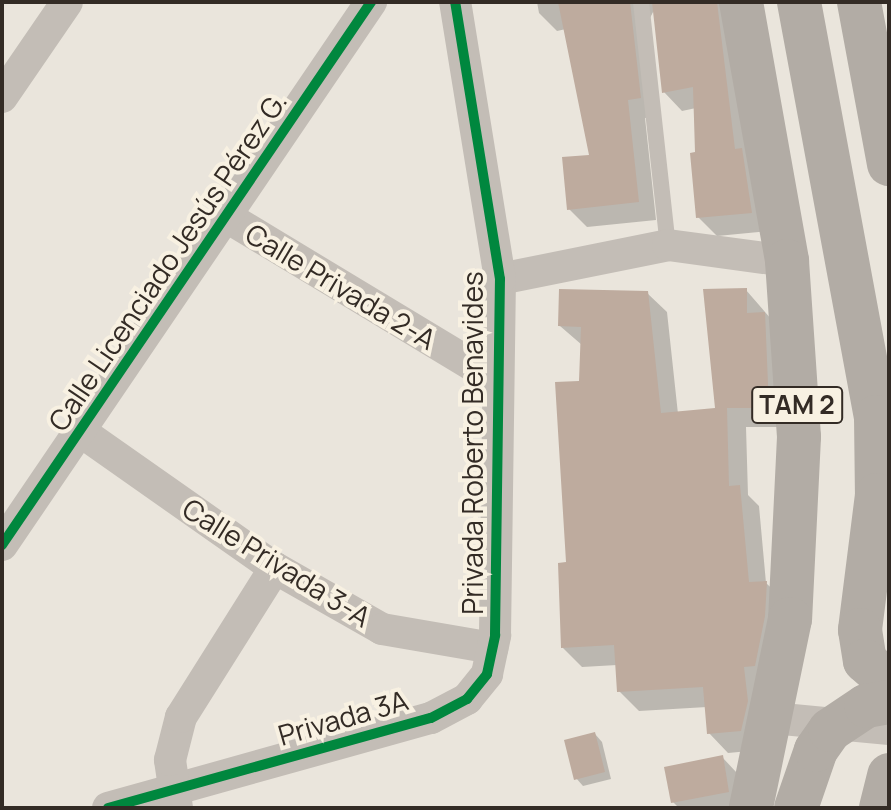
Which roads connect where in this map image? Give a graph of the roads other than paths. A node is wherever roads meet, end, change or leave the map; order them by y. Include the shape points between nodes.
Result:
1 (67, 2) edge
2 (371, 2) edge
3 (455, 2) edge
4 (641, 2) edge
5 (741, 2) edge
6 (799, 2) edge
7 (859, 2) edge
8 (2, 97) edge
9 (889, 164) edge
10 (227, 217) junction
11 (668, 245) junction
12 (787, 261) junction
13 (500, 279) junction
14 (496, 379) junction
15 (80, 431) junction
16 (2, 545) edge
17 (275, 568) junction
18 (492, 648) junction
19 (889, 682) edge
20 (889, 702) edge
21 (772, 718) junction
22 (889, 719) edge
23 (889, 729) edge
24 (889, 775) edge
25 (175, 799) edge
26 (108, 808) edge
27 (751, 808) edge
28 (796, 808) edge
29 (822, 808) edge
30 (881, 808) edge

1 - 8 street
2 - 10 street, Calle Licenciado Jesús Pérez G.
3 - 13 street, Privada Roberto Benavides
4 - 11 lane
5 - 12 main road, TAM 2
6 - 19 main road, TAM 2 via 876,417 877,495 860,630 865,661
7 - 9 main road
10 - 14 street, Calle Privada 2-A
10 - 15 street, Calle Licenciado Jesús Pérez G.
11 - 12 street
11 - 13 street
12 - 21 main road, TAM 2 via 799,437 796,549
13 - 14 street, Privada Roberto Benavides
14 - 18 street, Privada Roberto Benavides
15 - 16 street, Calle Licenciado Jesús Pérez G.
15 - 17 street, Calle Privada 3-A
17 - 18 street, Calle Privada 3-A via 382,629
17 - 25 street via 181,717 170,760
18 - 25 street, Privada 3A via 487,674 467,699 431,718
20 - 28 main road, bridge via 866,706 830,730 816,750
21 - 23 street
21 - 27 main road, TAM 2
22 - 29 main road via 848,751
24 - 30 main road
25 - 26 street

